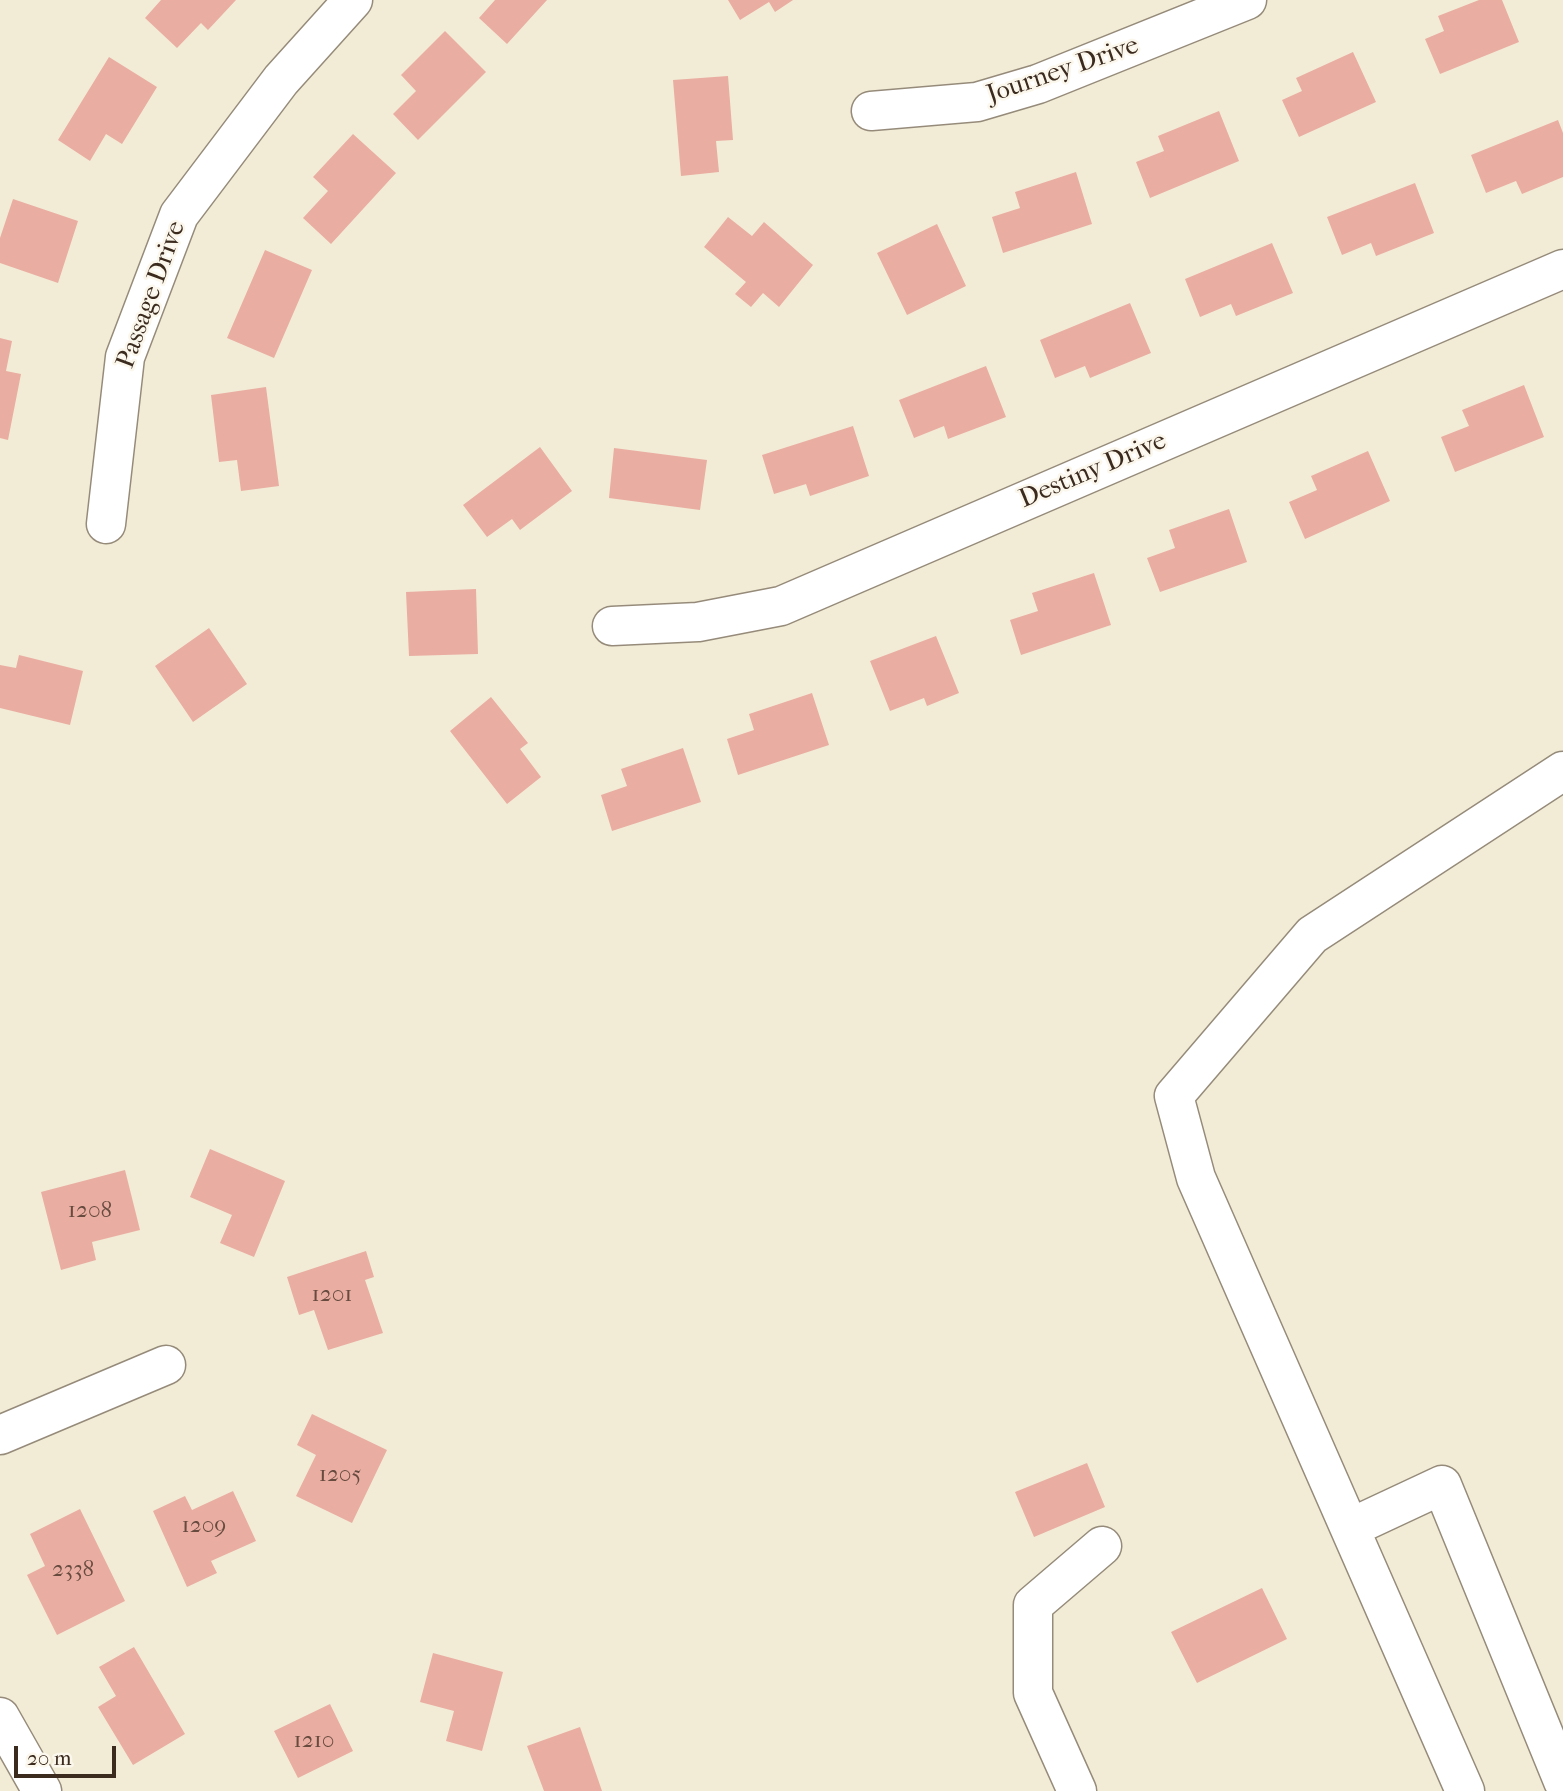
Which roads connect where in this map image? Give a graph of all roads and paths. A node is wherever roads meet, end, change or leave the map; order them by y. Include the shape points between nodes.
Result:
1 (353, 0) edge
2 (1247, 0) edge
3 (872, 111) dead end
4 (1563, 269) edge
5 (106, 524) dead end
6 (612, 626) dead end
7 (1563, 771) edge
8 (166, 1365) dead end
9 (0, 1435) edge
10 (1350, 1528) junction
11 (1102, 1546) dead end
12 (0, 1717) edge
13 (1563, 1781) edge
14 (42, 1791) edge
15 (1077, 1791) edge
16 (1465, 1791) edge

1 - 5 street, Passage Drive via 281,80 179,215 125,356
2 - 3 street, Journey Drive via 1026,88 976,102
4 - 6 street, Destiny Drive via 780,606 698,622
7 - 10 street via 1312,935 1174,1096 1196,1178
8 - 9 street
10 - 13 street via 1442,1485
10 - 16 street
11 - 15 street via 1033,1605 1033,1693
12 - 14 street

